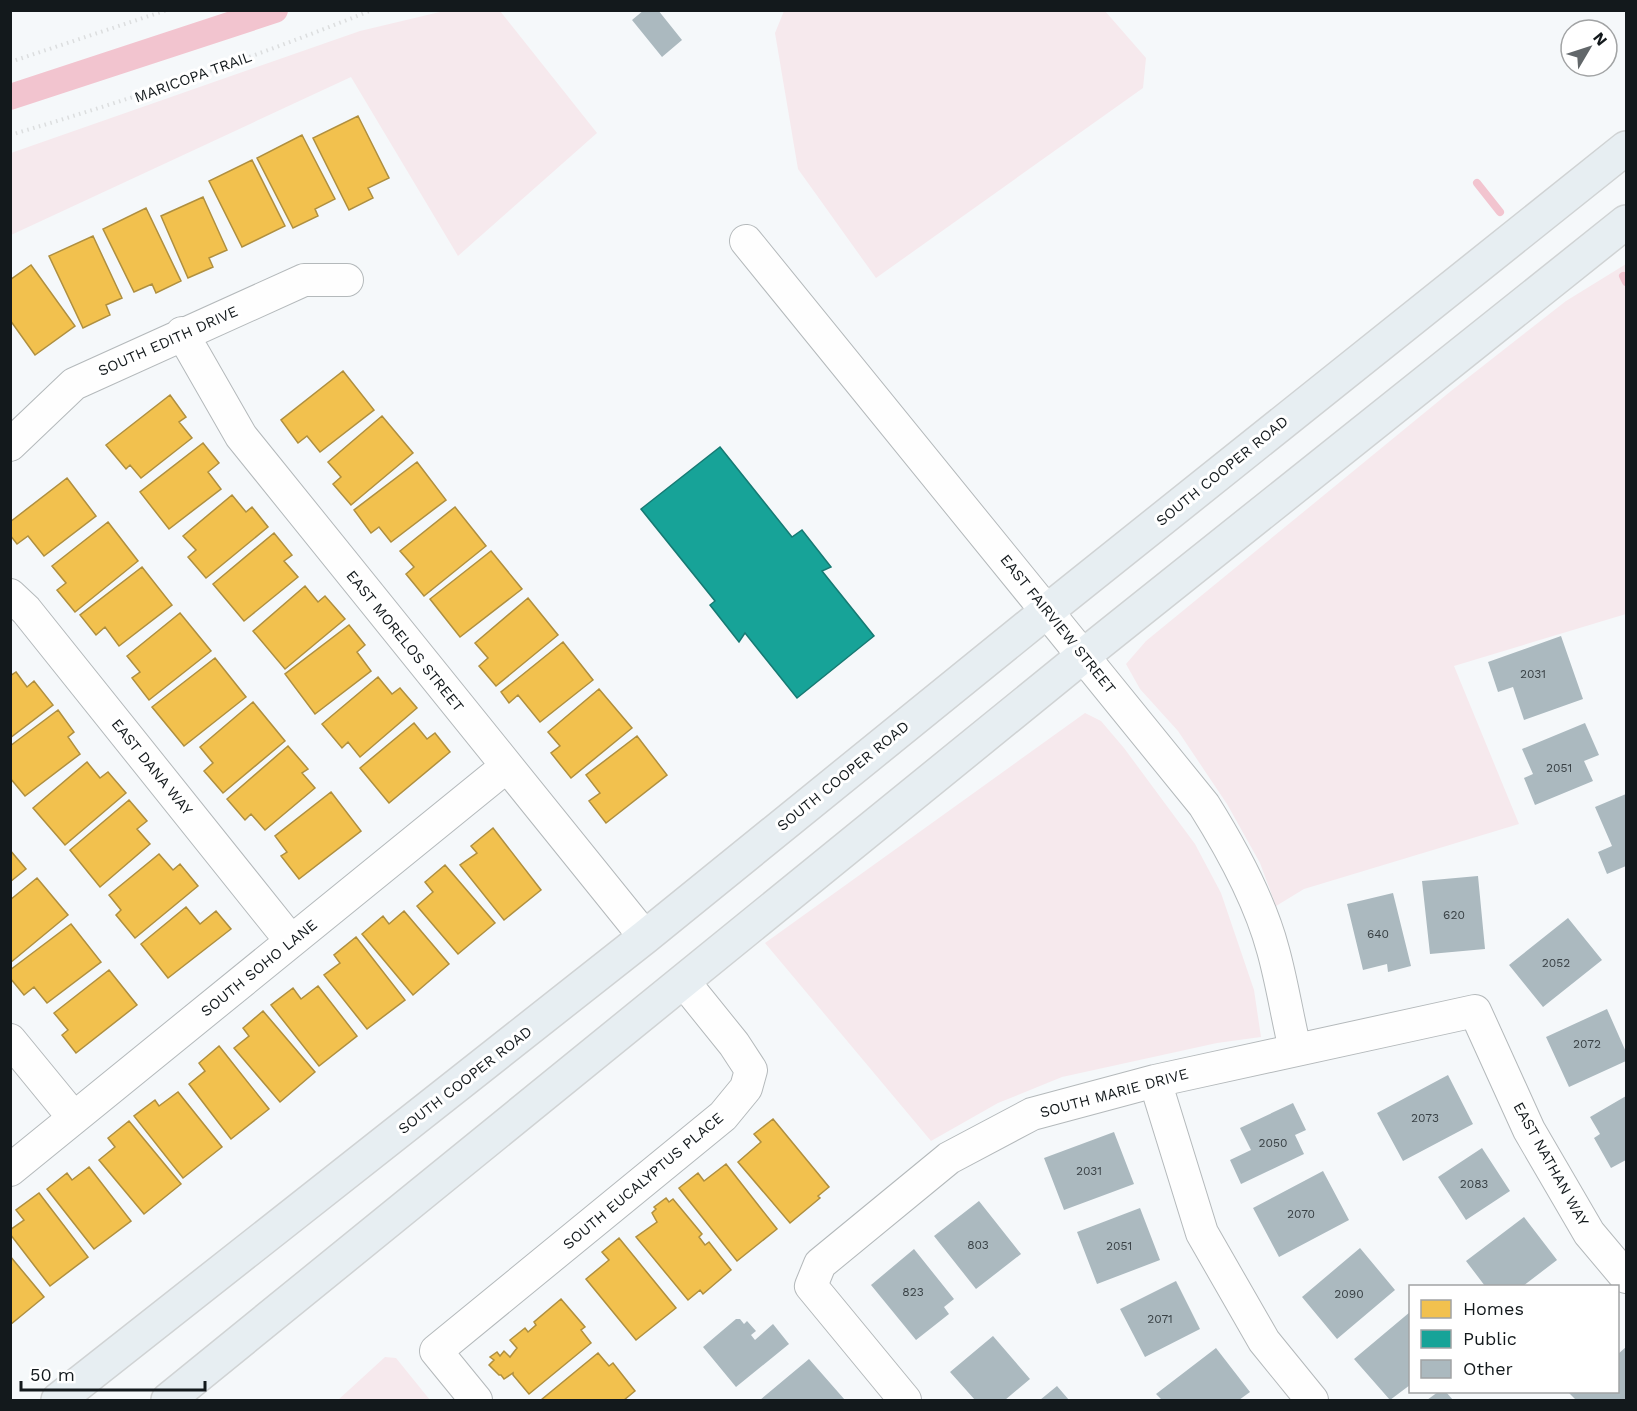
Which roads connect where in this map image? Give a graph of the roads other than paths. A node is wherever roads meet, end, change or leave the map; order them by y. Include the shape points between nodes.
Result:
1 (1626, 148) edge
2 (1626, 222) edge
3 (746, 241) dead end
4 (347, 280) dead end
5 (182, 333) junction
6 (10, 445) edge
7 (10, 595) edge
8 (1047, 611) junction
9 (1083, 656) junction
10 (507, 766) junction
11 (645, 937) junction
12 (291, 942) junction
13 (684, 982) junction
14 (1475, 1011) joint
15 (10, 1040) edge
16 (1295, 1049) junction
17 (1155, 1081) junction
18 (74, 1118) junction
19 (10, 1170) edge
20 (1626, 1277) edge
21 (58, 1401) edge
22 (168, 1401) edge
23 (476, 1401) edge
24 (905, 1401) edge
25 (1312, 1401) edge

1 - 8 main road, SOUTH COOPER ROAD
2 - 9 main road
3 - 8 street, EAST FAIRVIEW STREET
4 - 5 street, SOUTH EDITH DRIVE via 304,280
5 - 6 street, SOUTH EDITH DRIVE via 74,384
5 - 10 street, EAST MORELOS STREET via 241,436
7 - 12 street, EAST DANA WAY
8 - 9 street, EAST FAIRVIEW STREET
8 - 11 main road, SOUTH COOPER ROAD
9 - 13 main road
9 - 16 street, EAST FAIRVIEW STREET via 1204,805 1224,836 1273,949
10 - 11 street, EAST MORELOS STREET
10 - 12 street, SOUTH SOHO LANE
11 - 21 main road, SOUTH COOPER ROAD
12 - 18 street, SOUTH SOHO LANE
13 - 22 main road
13 - 23 street, SOUTH EUCALYPTUS PLACE via 751,1070 746,1088 723,1116 436,1351
14 - 16 street, SOUTH MARIE DRIVE
14 - 20 street, EAST NATHAN WAY via 1529,1130 1589,1233
15 - 18 street
16 - 17 street, SOUTH MARIE DRIVE
17 - 24 street, SOUTH MARIE DRIVE via 1032,1114 949,1158 820,1264 811,1286
17 - 25 street via 1202,1233 1263,1341
18 - 19 street, SOUTH SOHO LANE

